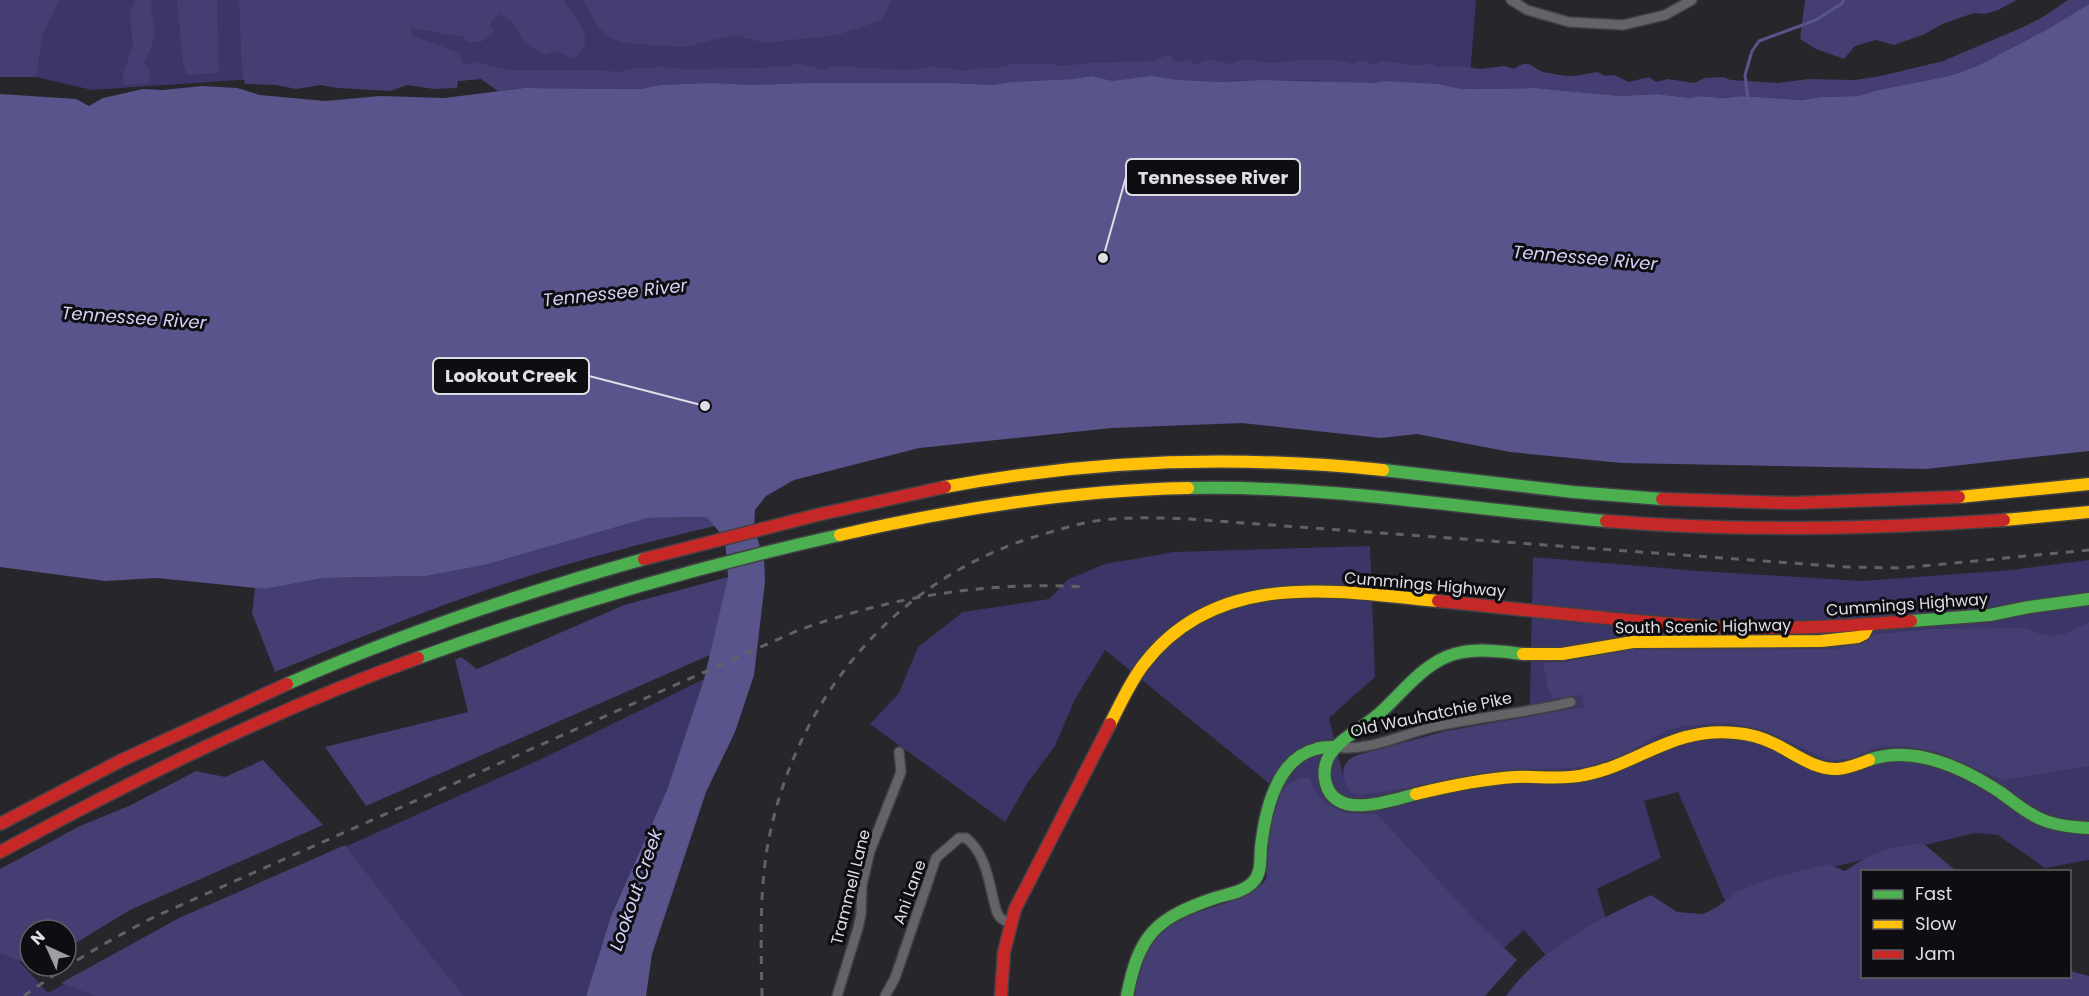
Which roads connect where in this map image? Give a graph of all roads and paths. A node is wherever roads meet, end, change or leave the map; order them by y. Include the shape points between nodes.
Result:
1 (1510, 0) edge
2 (1692, 0) edge
3 (2089, 484) edge
4 (2089, 512) edge
5 (2089, 599) edge
6 (1869, 624) junction
7 (1571, 702) dead end
8 (1334, 747) junction
9 (899, 752) dead end
10 (0, 824) edge
11 (2089, 828) edge
12 (0, 852) edge
13 (1011, 923) junction
14 (837, 996) edge
15 (885, 996) edge
16 (1001, 996) edge
17 (1126, 996) edge

1 - 2 street via 1527,10 1569,22 1623,25 1665,15
3 - 10 main road via 1885,502 1706,502 1289,463 1145,464 1040,472 968,483 694,545 438,623 340,661 146,747
4 - 12 main road via 1892,528 1716,528 1581,519 1305,490 1227,487 1080,494 984,506 783,547 529,618 291,709 93,801
5 - 6 main road, Cummings Highway via 1990,615
6 - 8 main road, South Scenic Highway via 1858,637 1821,641 1633,642 1554,655 1456,653 1421,673 1371,722
6 - 13 main road, Cummings Highway via 1733,627 1659,623 1378,595 1290,591 1254,595 1221,605 1171,635 1133,679 1036,865
7 - 8 street, Old Wauhatchie Pike via 1430,728 1367,747
8 - 11 main road via 1326,762 1325,782 1336,799 1356,806 1485,780 1582,776 1617,766 1680,737 1736,733 1769,741 1818,766 1833,769 1888,754 1925,758 1989,786 2041,819
8 - 17 main road, Old Wauhatchie Pike via 1301,754 1280,778 1266,813 1259,870 1251,885 1183,910 1157,925 1139,952
9 - 14 street, Trammell Lane via 901,772 870,851 858,928
13 - 15 street, Ani Lane via 1000,919 997,913 974,844 959,838 936,858 895,978
13 - 16 main road, Cummings Highway via 1002,959

